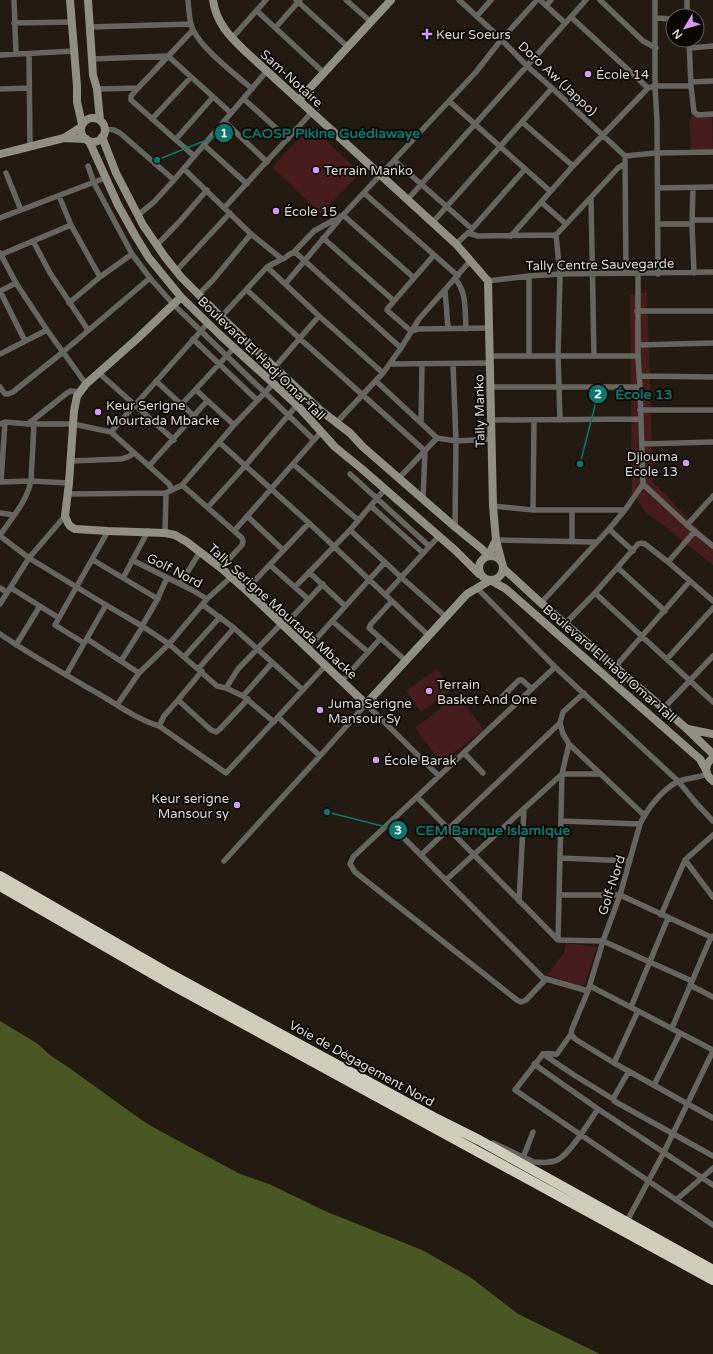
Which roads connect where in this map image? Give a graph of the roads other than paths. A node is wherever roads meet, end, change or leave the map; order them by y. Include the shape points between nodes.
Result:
1 (14, 0) edge
2 (70, 0) edge
3 (88, 0) edge
4 (188, 0) edge
5 (266, 0) edge
6 (346, 0) edge
7 (391, 0) edge
8 (459, 0) edge
9 (491, 0) edge
10 (538, 0) edge
11 (551, 0) edge
12 (586, 0) edge
13 (600, 0) edge
14 (298, 1) edge
15 (654, 1) edge
16 (215, 2) edge
17 (546, 6) junction
18 (257, 10) junction
19 (477, 16) junction
20 (571, 17) junction
21 (656, 18) junction
22 (665, 19) edge
23 (72, 22) junction
24 (371, 22) junction
25 (565, 23) junction
26 (14, 24) junction
27 (90, 27) junction
28 (192, 27) junction
29 (276, 27) junction
30 (232, 38) junction
31 (501, 40) junction
32 (348, 47) junction
33 (656, 48) junction
34 (690, 48) edge
35 (74, 51) junction
36 (16, 54) junction
37 (29, 54) junction
38 (0, 55) edge
39 (168, 56) junction
40 (92, 59) junction
41 (526, 66) junction
42 (266, 72) junction
43 (324, 73) junction
44 (191, 77) junction
45 (713, 81) edge
46 (691, 84) junction
47 (655, 86) junction
48 (29, 88) junction
49 (138, 88) junction
50 (552, 88) junction
51 (648, 88) junction
52 (97, 89) junction
53 (252, 89) junction
54 (0, 90) edge
55 (213, 97) junction
56 (244, 99) junction
57 (299, 100) junction
58 (449, 101) junction
59 (312, 112) junction
60 (231, 113) junction
61 (713, 114) edge
62 (152, 119) junction
63 (713, 119) edge
64 (100, 120) junction
65 (224, 121) junction
66 (522, 122) junction
67 (475, 124) junction
68 (82, 125) junction
69 (103, 133) junction
70 (604, 135) junction
71 (64, 138) junction
72 (288, 139) junction
73 (87, 140) junction
74 (176, 140) junction
75 (204, 145) junction
76 (30, 146) junction
77 (500, 146) junction
78 (713, 152) edge
79 (656, 153) junction
80 (0, 154) edge
81 (194, 156) junction
82 (626, 156) junction
83 (394, 160) junction
84 (267, 162) junction
85 (625, 164) junction
86 (88, 166) dead end
87 (573, 166) junction
88 (184, 169) junction
89 (525, 169) junction
90 (6, 173) dead end
91 (382, 175) junction
92 (105, 178) junction
93 (174, 180) junction
94 (94, 183) junction
95 (247, 184) junction
96 (421, 184) junction
97 (713, 187) edge
98 (658, 188) junction
99 (693, 188) junction
100 (207, 190) junction
101 (550, 191) junction
102 (364, 193) junction
103 (59, 196) junction
104 (591, 198) junction
105 (408, 199) junction
106 (541, 202) junction
107 (446, 206) junction
108 (224, 207) junction
109 (21, 210) junction
110 (230, 213) junction
111 (138, 215) junction
112 (343, 215) junction
113 (0, 218) edge
114 (713, 220) edge
115 (433, 222) junction
116 (692, 222) junction
117 (566, 224) junction
118 (658, 224) junction
119 (71, 225) junction
120 (470, 231) junction
121 (251, 234) junction
122 (556, 235) junction
123 (512, 236) junction
124 (323, 238) junction
125 (33, 241) junction
126 (456, 244) junction
127 (157, 245) junction
128 (293, 253) junction
129 (0, 254) edge
130 (132, 254) junction
131 (434, 254) junction
132 (282, 259) junction
133 (471, 260) junction
134 (304, 261) junction
135 (267, 267) junction
136 (176, 271) junction
137 (713, 272) edge
138 (626, 273) junction
139 (638, 273) junction
140 (694, 273) junction
141 (560, 274) junction
142 (592, 274) junction
143 (658, 274) junction
144 (529, 276) junction
145 (100, 277) junction
146 (413, 277) junction
147 (456, 277) junction
148 (150, 278) junction
149 (488, 281) junction
150 (16, 283) junction
151 (286, 283) junction
152 (247, 290) junction
153 (445, 290) junction
154 (0, 291) edge
155 (198, 295) junction
156 (181, 297) junction
157 (393, 300) junction
158 (69, 303) junction
159 (173, 304) junction
160 (637, 311) junction
161 (713, 311) edge
162 (319, 316) junction
163 (221, 318) junction
164 (208, 323) junction
165 (448, 328) junction
166 (489, 328) junction
167 (466, 329) junction
168 (47, 330) junction
169 (88, 330) junction
170 (200, 331) junction
171 (411, 331) junction
172 (193, 339) junction
173 (299, 340) junction
174 (25, 341) junction
175 (713, 343) edge
176 (638, 345) junction
177 (234, 348) junction
178 (401, 348) junction
179 (63, 352) junction
180 (0, 354) edge
181 (529, 355) junction
182 (228, 356) junction
183 (558, 356) junction
184 (594, 356) junction
185 (638, 356) junction
186 (490, 359) junction
187 (219, 364) junction
188 (390, 364) junction
189 (422, 364) junction
190 (453, 364) junction
191 (275, 367) junction
192 (99, 373) junction
193 (383, 373) junction
194 (639, 376) junction
195 (713, 377) edge
196 (156, 381) junction
197 (376, 381) junction
198 (86, 384) junction
199 (273, 384) junction
200 (491, 387) junction
201 (559, 387) junction
202 (640, 387) junction
203 (0, 388) edge
204 (196, 390) junction
205 (80, 392) junction
206 (266, 392) junction
207 (363, 394) junction
208 (257, 400) junction
209 (207, 401) junction
210 (182, 404) junction
211 (134, 405) junction
212 (297, 405) junction
213 (640, 410) junction
214 (713, 410) edge
215 (288, 415) junction
216 (194, 416) junction
217 (641, 419) junction
218 (491, 420) junction
219 (534, 420) junction
220 (560, 420) junction
221 (337, 422) junction
222 (2, 423) edge
223 (421, 423) junction
224 (31, 424) junction
225 (73, 424) junction
226 (234, 425) junction
227 (111, 432) junction
228 (321, 432) junction
229 (438, 438) junction
230 (492, 439) junction
231 (174, 440) junction
232 (314, 440) junction
233 (456, 441) junction
234 (713, 442) edge
235 (220, 443) junction
236 (642, 444) junction
237 (425, 451) junction
238 (134, 453) junction
239 (71, 461) junction
240 (293, 464) junction
241 (149, 466) junction
242 (245, 466) junction
243 (350, 474) dead end
244 (399, 478) junction
245 (32, 480) junction
246 (1, 482) edge
247 (69, 483) junction
248 (643, 484) junction
249 (182, 485) junction
250 (271, 489) junction
251 (385, 489) junction
252 (172, 490) junction
253 (166, 493) junction
254 (68, 494) junction
255 (713, 496) edge
256 (377, 499) junction
257 (423, 499) junction
258 (371, 506) junction
259 (493, 506) junction
260 (208, 507) junction
261 (532, 510) junction
262 (572, 510) junction
263 (625, 510) junction
264 (0, 513) edge
265 (14, 515) junction
266 (65, 516) junction
267 (247, 516) junction
268 (358, 520) junction
269 (309, 523) junction
270 (687, 525) junction
271 (455, 527) junction
272 (609, 529) junction
273 (235, 530) junction
274 (350, 530) junction
275 (108, 531) junction
276 (148, 531) junction
277 (695, 531) junction
278 (165, 533) junction
279 (0, 535) edge
280 (439, 536) junction
281 (496, 540) junction
282 (572, 542) junction
283 (596, 542) junction
284 (334, 546) junction
285 (429, 546) junction
286 (713, 546) edge
287 (283, 550) junction
288 (633, 551) junction
289 (200, 552) junction
290 (423, 553) junction
291 (488, 556) junction
292 (29, 558) junction
293 (93, 560) junction
294 (132, 560) junction
295 (385, 562) junction
296 (668, 562) junction
297 (270, 565) junction
298 (502, 566) junction
299 (221, 568) junction
300 (618, 568) junction
301 (309, 572) junction
302 (480, 575) junction
303 (231, 577) junction
304 (401, 577) junction
305 (123, 578) junction
306 (167, 578) junction
307 (370, 579) junction
308 (490, 581) junction
309 (690, 581) junction
310 (180, 584) junction
311 (322, 584) junction
312 (295, 587) junction
313 (0, 588) edge
314 (77, 588) junction
315 (477, 588) junction
316 (9, 590) junction
317 (246, 590) junction
318 (594, 593) junction
319 (386, 594) junction
320 (467, 594) junction
321 (158, 599) junction
322 (207, 599) junction
323 (308, 599) junction
324 (392, 601) junction
325 (713, 601) edge
326 (541, 603) junction
327 (0, 604) edge
328 (203, 604) junction
329 (106, 605) junction
330 (40, 606) junction
331 (345, 606) junction
332 (713, 608) edge
333 (665, 611) junction
334 (220, 616) junction
335 (446, 617) junction
336 (59, 618) junction
337 (332, 621) junction
338 (565, 624) junction
339 (282, 625) junction
340 (142, 626) junction
341 (234, 628) junction
342 (0, 634) edge
343 (429, 636) junction
344 (642, 637) junction
345 (380, 639) junction
346 (86, 641) junction
347 (169, 644) junction
348 (16, 645) junction
349 (307, 649) junction
350 (257, 650) junction
351 (368, 652) junction
352 (184, 657) junction
353 (712, 658) edge
354 (667, 659) junction
355 (406, 661) junction
356 (121, 662) junction
357 (272, 663) junction
358 (325, 666) junction
359 (556, 667) junction
360 (615, 667) junction
361 (200, 670) junction
362 (139, 673) junction
363 (66, 675) junction
364 (690, 680) junction
365 (342, 681) junction
366 (226, 688) junction
367 (532, 689) junction
368 (303, 690) junction
369 (584, 693) junction
370 (245, 698) junction
371 (178, 700) junction
372 (499, 700) dead end
373 (713, 702) edge
374 (366, 704) junction
375 (117, 705) junction
376 (663, 709) junction
377 (276, 720) junction
378 (560, 723) junction
379 (159, 726) junction
380 (686, 728) junction
381 (713, 734) edge
382 (569, 744) junction
383 (464, 753) junction
384 (713, 754) edge
385 (320, 756) junction
386 (713, 758) edge
387 (707, 772) junction
388 (483, 773) dead end
389 (562, 774) junction
390 (601, 774) junction
391 (439, 776) junction
392 (678, 781) junction
393 (713, 781) edge
394 (417, 797) junction
395 (524, 810) junction
396 (644, 815) junction
397 (561, 821) junction
398 (713, 821) edge
399 (389, 823) junction
400 (640, 824) junction
401 (449, 829) junction
402 (713, 835) edge
403 (420, 855) junction
404 (474, 855) junction
405 (560, 858) junction
406 (685, 860) junction
407 (630, 861) junction
408 (224, 862) dead end
409 (0, 876) edge
410 (446, 880) junction
411 (0, 886) edge
412 (559, 895) junction
413 (713, 895) edge
414 (620, 896) junction
415 (519, 901) junction
416 (661, 915) junction
417 (668, 918) junction
418 (712, 937) edge
419 (558, 940) junction
420 (603, 941) junction
421 (650, 962) junction
422 (546, 979) junction
423 (691, 983) junction
424 (589, 988) junction
425 (713, 997) edge
426 (631, 1007) junction
427 (638, 1011) junction
428 (672, 1028) junction
429 (680, 1033) junction
430 (571, 1034) junction
431 (713, 1050) edge
432 (543, 1054) junction
433 (711, 1059) edge
434 (614, 1063) junction
435 (534, 1064) junction
436 (629, 1071) junction
437 (654, 1085) junction
438 (613, 1099) junction
439 (688, 1104) junction
440 (598, 1109) junction
441 (713, 1118) edge
442 (534, 1132) dead end
443 (673, 1134) junction
444 (580, 1135) junction
445 (479, 1140) junction
446 (664, 1152) junction
447 (713, 1156) edge
448 (523, 1158) junction
449 (713, 1168) edge
450 (702, 1178) junction
451 (648, 1181) junction
452 (713, 1185) edge
453 (676, 1200) junction
454 (627, 1221) junction
455 (713, 1225) edge
456 (713, 1270) edge
457 (713, 1280) edge

1 - 26 street
2 - 23 main road, Boulevard El Hadj Omar Tall
3 - 27 main road, Boulevard El Hadj Omar Tall
4 - 28 street
5 - 18 street
6 - 24 street
7 - 24 main road
8 - 19 street, Doro Aw (Jappo)
9 - 19 street
10 - 17 street
10 - 31 street
11 - 17 street
12 - 20 street
13 - 33 street via 643,41
14 - 29 street
14 - 32 street
15 - 21 street
16 - 30 main road, Sam-Notaire via 218,20
17 - 25 street
18 - 29 street
18 - 30 street
19 - 31 street, Doro Aw (Jappo)
20 - 25 street
20 - 51 street
21 - 22 street
21 - 33 street
23 - 26 street
23 - 35 main road, Boulevard El Hadj Omar Tall
24 - 32 main road
25 - 41 street
26 - 36 street
27 - 28 street
27 - 40 main road, Boulevard El Hadj Omar Tall
28 - 39 street
28 - 53 street via 198,39
29 - 43 street
30 - 42 main road, Sam-Notaire
31 - 41 street, Doro Aw (Jappo)
31 - 58 street
32 - 43 main road
33 - 47 street
34 - 46 street
35 - 37 street
35 - 68 main road, Boulevard El Hadj Omar Tall via 77,102
36 - 37 street
36 - 38 street
37 - 48 street
39 - 40 street
39 - 44 street
39 - 49 street
40 - 52 main road, Boulevard El Hadj Omar Tall
41 - 50 street, Doro Aw (Jappo)
41 - 67 street
42 - 53 street
42 - 57 main road, Sam-Notaire
43 - 57 main road
44 - 55 street
44 - 62 street
45 - 46 street
46 - 47 street
46 - 61 street via 696,114
47 - 51 street
47 - 79 street
48 - 54 street
48 - 76 street
49 - 52 street
49 - 62 street via 131,96 131,100
50 - 66 street
50 - 70 street, Doro Aw (Jappo)
51 - 70 street
52 - 64 main road, Boulevard El Hadj Omar Tall
53 - 56 street
55 - 60 street
55 - 74 street
56 - 60 street
56 - 72 street
57 - 59 main road, Sam-Notaire
58 - 67 street
58 - 83 street
59 - 72 street
59 - 91 main road, Sam-Notaire
60 - 65 street
61 - 63 street
62 - 74 street
64 - 68 main road via 87,119
64 - 69 main road, Boulevard El Hadj Omar Tall via 103,123
65 - 75 street
65 - 84 street
66 - 77 street
66 - 87 street
67 - 77 street
67 - 96 street
68 - 71 main road
68 - 73 main road, Boulevard El Hadj Omar Tall via 82,134
69 - 73 main road via 95,141
69 - 93 street via 114,130 120,133
69 - 111 main road, Boulevard El Hadj Omar Tall via 116,173
70 - 82 street, Doro Aw (Jappo)
70 - 87 street
71 - 73 main road
71 - 76 main road
72 - 84 street
73 - 92 main road, Boulevard El Hadj Omar Tall
74 - 81 street
75 - 81 street
75 - 95 street
76 - 80 main road
77 - 89 street
77 - 107 street
78 - 79 street
79 - 82 street
79 - 98 street
81 - 88 street
82 - 85 street
83 - 91 street
83 - 96 street
84 - 95 street
85 - 104 street via 618,168
85 - 138 street
86 - 94 street
87 - 101 street
88 - 93 street
88 - 100 street
89 - 101 street
89 - 120 street
90 - 109 street
91 - 102 street
91 - 105 main road, Sam-Notaire
92 - 94 street
92 - 156 main road, Boulevard El Hadj Omar Tall via 149,258
93 - 111 street
94 - 103 street
94 - 130 street
95 - 108 street
96 - 105 street
96 - 107 street
97 - 99 street
98 - 99 street
98 - 118 street
99 - 116 street
100 - 108 street
100 - 127 street
101 - 106 street
102 - 112 street
102 - 131 street
103 - 109 street
103 - 119 street
104 - 117 street
104 - 142 street
105 - 115 main road, Sam-Notaire
106 - 117 street
106 - 123 street
107 - 115 street
107 - 120 street
108 - 110 street
109 - 113 street
110 - 121 street
110 - 136 street
111 - 127 main road, Boulevard El Hadj Omar Tall
112 - 124 street
112 - 128 street via 314,231
112 - 146 street
114 - 116 street
115 - 126 main road, Sam-Notaire
116 - 118 street
116 - 140 street
117 - 122 street
118 - 143 street
119 - 125 street
119 - 145 street
120 - 123 street via 478,236
120 - 126 street
121 - 132 street
121 - 155 street
122 - 123 street
122 - 141 street
124 - 134 street
124 - 157 street
125 - 129 street
125 - 158 street
126 - 133 main road, Sam-Notaire
127 - 136 main road, Boulevard El Hadj Omar Tall
128 - 132 street
128 - 134 street
129 - 150 street
130 - 145 street
130 - 148 street
131 - 146 street
131 - 147 street
132 - 135 street
133 - 147 street
133 - 149 main road, Sam-Notaire
134 - 151 street
134 - 178 street
135 - 151 street
135 - 152 street
136 - 155 main road, Boulevard El Hadj Omar Tall
137 - 140 street, Tally Centre Sauvegarde
138 - 139 street, Tally Centre Sauvegarde
138 - 142 street, Tally Centre Sauvegarde
139 - 143 street, Tally Centre Sauvegarde
139 - 160 street
140 - 143 street, Tally Centre Sauvegarde
141 - 142 street, Tally Centre Sauvegarde
141 - 144 street, Tally Centre Sauvegarde
141 - 183 street
142 - 184 street
144 - 149 street, Tally Centre Sauvegarde
144 - 181 street
145 - 158 street
146 - 157 street
147 - 153 street
147 - 167 street via 464,301
148 - 159 street
148 - 169 street
149 - 166 main road, Tally Manko
150 - 154 street
150 - 168 street
151 - 162 street
152 - 163 street
152 - 173 street
153 - 165 street
153 - 171 street
154 - 174 street
155 - 163 main road, Boulevard El Hadj Omar Tall
156 - 159 main road
156 - 164 main road, Boulevard El Hadj Omar Tall
157 - 171 street via 388,311
158 - 169 street
159 - 170 street
159 - 192 main road
160 - 161 street
160 - 176 street
162 - 173 street
162 - 193 street
163 - 191 main road, Boulevard El Hadj Omar Tall
164 - 170 street
164 - 177 main road, Boulevard El Hadj Omar Tall
165 - 167 street
165 - 171 street
166 - 167 street
166 - 186 main road, Tally Manko
168 - 174 street
168 - 179 street
169 - 179 street
170 - 172 street
170 - 182 street
171 - 178 street
172 - 187 street
172 - 196 street
173 - 191 street
173 - 207 street
174 - 180 street
175 - 176 street
176 - 185 street
177 - 182 street
177 - 199 main road, Boulevard El Hadj Omar Tall
178 - 188 street
179 - 198 street
179 - 203 street via 10,394 5,394
181 - 183 street
181 - 186 street
182 - 187 street
182 - 206 street
183 - 184 street
183 - 201 street
184 - 185 street
185 - 194 street
186 - 190 street
186 - 200 main road, Tally Manko
187 - 204 street
187 - 208 street
188 - 189 street
188 - 193 street
189 - 190 street
189 - 223 street
190 - 233 street
191 - 221 main road, Boulevard El Hadj Omar Tall via 320,410
192 - 198 main road
192 - 211 street
193 - 197 street
194 - 195 street
194 - 202 street
196 - 210 street
196 - 211 street
197 - 207 street
197 - 223 street
198 - 205 main road
199 - 206 street
199 - 212 main road, Boulevard El Hadj Omar Tall
200 - 201 street
200 - 218 main road, Tally Manko
201 - 202 street
201 - 220 street
202 - 213 street
204 - 209 street
204 - 210 street
205 - 224 street via 66,393
205 - 225 main road via 75,404
206 - 208 street
206 - 215 street
207 - 221 street
207 - 237 street
208 - 226 street
209 - 216 street
209 - 226 street
210 - 216 street
211 - 227 street
211 - 231 street
212 - 215 street
212 - 228 main road, Boulevard El Hadj Omar Tall
213 - 214 street
213 - 217 street
215 - 232 street
215 - 242 street
216 - 231 street
217 - 220 street
217 - 236 street
218 - 219 street
218 - 230 main road, Tally Manko
219 - 220 street
219 - 261 street
221 - 244 main road, Boulevard El Hadj Omar Tall
222 - 224 street
222 - 246 street
223 - 229 street
224 - 225 street
224 - 245 street
225 - 227 street
225 - 239 main road
226 - 235 street
227 - 238 street
228 - 232 street
228 - 251 main road, Boulevard El Hadj Omar Tall via 334,447
229 - 233 street
229 - 237 street
230 - 233 street
230 - 259 main road, Tally Manko
231 - 241 street
232 - 240 street
233 - 271 street
234 - 236 street
235 - 242 street
235 - 249 street
236 - 248 street
237 - 244 street
237 - 257 street
238 - 239 street via 121,459
238 - 241 street
239 - 247 main road
240 - 250 street
240 - 268 street
241 - 252 street
242 - 250 street
242 - 260 street
243 - 256 street
244 - 257 main road, Boulevard El Hadj Omar Tall
245 - 246 street
245 - 247 street
245 - 265 street via 27,496
247 - 254 main road
248 - 263 street
248 - 270 street
249 - 252 street
249 - 260 street
250 - 267 street
250 - 269 street
251 - 256 street
251 - 280 main road, Boulevard El Hadj Omar Tall
252 - 253 street
253 - 254 street
253 - 278 street
254 - 266 main road
255 - 270 street
256 - 258 street
256 - 285 street
257 - 271 main road, Boulevard El Hadj Omar Tall
258 - 268 street
258 - 290 street
259 - 261 street
259 - 281 main road, Tally Manko
260 - 273 street
261 - 262 street
262 - 263 street
262 - 282 street
263 - 272 street
264 - 265 street
265 - 279 street
266 - 275 main road, Tally Serigne Mourtada Mbacke via 73,528
266 - 292 street
267 - 273 street
267 - 287 street
268 - 274 street
269 - 284 street
269 - 287 street
270 - 277 street
271 - 291 main road, Boulevard El Hadj Omar Tall
272 - 283 street
272 - 288 street
273 - 299 street via 243,542
274 - 284 street
274 - 295 street
275 - 276 main road, Tally Serigne Mourtada Mbacke
275 - 293 street
276 - 278 main road, Tally Serigne Mourtada Mbacke
276 - 294 street
277 - 286 street
277 - 296 street
278 - 289 main road, Tally Serigne Mourtada Mbacke via 181,538
279 - 292 street
280 - 285 street
280 - 302 main road, Boulevard El Hadj Omar Tall
281 - 282 street
281 - 291 main road
281 - 298 main road, Tally Manko
282 - 283 street
283 - 326 street
284 - 301 street
284 - 307 street
285 - 290 street
287 - 297 street
288 - 296 street via 638,544 643,543
288 - 300 street
289 - 299 main road, Tally Serigne Mourtada Mbacke
289 - 310 street
290 - 304 street
291 - 298 main road via 498,558
291 - 302 main road via 479,563
292 - 314 street
292 - 316 street
293 - 305 street
293 - 314 street
294 - 305 street
294 - 306 street, Golf Nord
295 - 304 street
295 - 307 street
296 - 309 street
297 - 312 street
297 - 317 street
298 - 308 main road via 503,572 500,577
298 - 326 main road, Boulevard El Hadj Omar Tall
299 - 303 main road, Tally Serigne Mourtada Mbacke
300 - 318 street
300 - 333 street
301 - 311 street
301 - 312 street
302 - 308 main road
302 - 320 main road
303 - 317 main road, Tally Serigne Mourtada Mbacke
303 - 322 street
304 - 319 street
304 - 335 street
305 - 321 street
306 - 310 street, Golf Nord
306 - 321 street
307 - 319 street
307 - 331 street
308 - 315 main road
308 - 387 main road, Boulevard El Hadj Omar Tall via 506,589 659,722 700,759
309 - 325 street
309 - 333 street
310 - 322 street, Golf Nord
311 - 323 street
311 - 331 street
312 - 323 street
313 - 316 street
314 - 329 street
314 - 336 street
315 - 320 main road
315 - 359 street
316 - 327 street
316 - 330 street
317 - 339 main road, Tally Serigne Mourtada Mbacke
318 - 338 street
318 - 344 street
319 - 324 street
320 - 335 main road
321 - 340 street
322 - 328 street
323 - 339 street
324 - 343 street
324 - 345 street via 370,626
326 - 338 main road, Boulevard El Hadj Omar Tall
328 - 334 street
328 - 347 street
329 - 340 street
329 - 346 street
330 - 336 street
330 - 348 street
331 - 337 street
332 - 354 street
333 - 344 street
334 - 341 street
334 - 352 street
335 - 343 main road
336 - 346 street via 55,626
337 - 349 street
337 - 351 street
338 - 360 main road, Boulevard El Hadj Omar Tall
339 - 349 main road, Tally Serigne Mourtada Mbacke
339 - 350 street
340 - 347 street
340 - 356 street
341 - 350 street
341 - 361 street
342 - 348 street
343 - 355 main road
344 - 354 street
344 - 360 street
345 - 351 street
345 - 355 street
346 - 356 street
346 - 363 street
347 - 352 street
347 - 362 street
348 - 363 street
349 - 358 main road, Tally Serigne Mourtada Mbacke
350 - 357 street
350 - 366 street via 238,669
351 - 365 street
352 - 361 street
353 - 364 street
354 - 364 street
355 - 374 main road
356 - 362 street
357 - 368 street
357 - 370 street
358 - 365 main road, Tally Serigne Mourtada Mbacke
358 - 368 street
359 - 367 street
359 - 369 street
360 - 376 main road, Boulevard El Hadj Omar Tall
361 - 366 street via 217,686
361 - 371 street
362 - 375 street
363 - 375 street
364 - 373 street
364 - 376 street
365 - 374 main road, Tally Serigne Mourtada Mbacke
366 - 370 street
367 - 372 street via 519,680
367 - 383 street
368 - 377 street
369 - 378 street via 563,712
369 - 392 street
370 - 371 street via 216,732
370 - 377 street
371 - 379 street
374 - 385 street
374 - 391 street
375 - 379 street
376 - 380 main road, Boulevard El Hadj Omar Tall
377 - 379 street via 226,773
377 - 385 street
378 - 382 street
378 - 401 street
380 - 381 main road
380 - 384 main road, Boulevard El Hadj Omar Tall
382 - 389 street
382 - 390 street
383 - 388 street
383 - 391 street
385 - 408 street
386 - 387 main road via 709,762
387 - 392 street, Golf-Nord via 701,777
387 - 393 main road, Boulevard El Hadj Omar Tall
389 - 390 street
389 - 395 street
389 - 397 street
390 - 396 street
391 - 394 street
392 - 396 street, Golf-Nord via 664,792
392 - 398 street
394 - 399 street
394 - 401 street
395 - 404 street
395 - 415 street
396 - 400 street, Golf-Nord
397 - 400 street
397 - 405 street
399 - 403 street
399 - 422 street via 353,857 350,864 355,872 517,1000 526,1000
400 - 407 street, Golf-Nord
401 - 403 street
401 - 404 street
402 - 406 street
403 - 410 street
404 - 410 street
404 - 415 street
405 - 407 street
405 - 412 street
406 - 413 street
406 - 416 street
407 - 414 street, Golf-Nord
409 - 445 highway, Voie de Dégagement Nord via 190,985
410 - 422 street
411 - 457 highway, Voie de Dégagement Nord via 165,981
412 - 414 street
412 - 419 street
414 - 416 street
414 - 420 street, Golf-Nord
415 - 419 street
416 - 417 street
417 - 418 street
417 - 421 street
418 - 423 street
419 - 420 street
420 - 421 street
420 - 424 street, Golf-Nord
421 - 423 street
421 - 426 street
422 - 424 street
423 - 425 street
423 - 428 street
424 - 426 street
424 - 430 street, Golf-Nord
426 - 427 street
427 - 428 street
427 - 434 street
428 - 429 street
429 - 431 street
429 - 437 street
430 - 432 street, Golf-Nord via 557,1054
430 - 434 street
431 - 433 street
432 - 435 street
432 - 438 street
433 - 439 street
434 - 436 street
435 - 440 street
435 - 444 street via 516,1090
436 - 437 street
436 - 438 street
437 - 439 street
438 - 443 street
439 - 441 street
439 - 443 street
440 - 444 street
440 - 446 street
442 - 448 street
443 - 446 street
443 - 447 street
444 - 448 street via 567,1153 555,1160 541,1163
444 - 451 street
445 - 448 street via 494,1143
445 - 454 highway, Voie de Dégagement Nord
446 - 450 street
446 - 451 street
449 - 450 street
450 - 452 street
450 - 453 street
451 - 453 street
451 - 454 street
453 - 455 street
454 - 456 highway, Voie de Dégagement Nord

